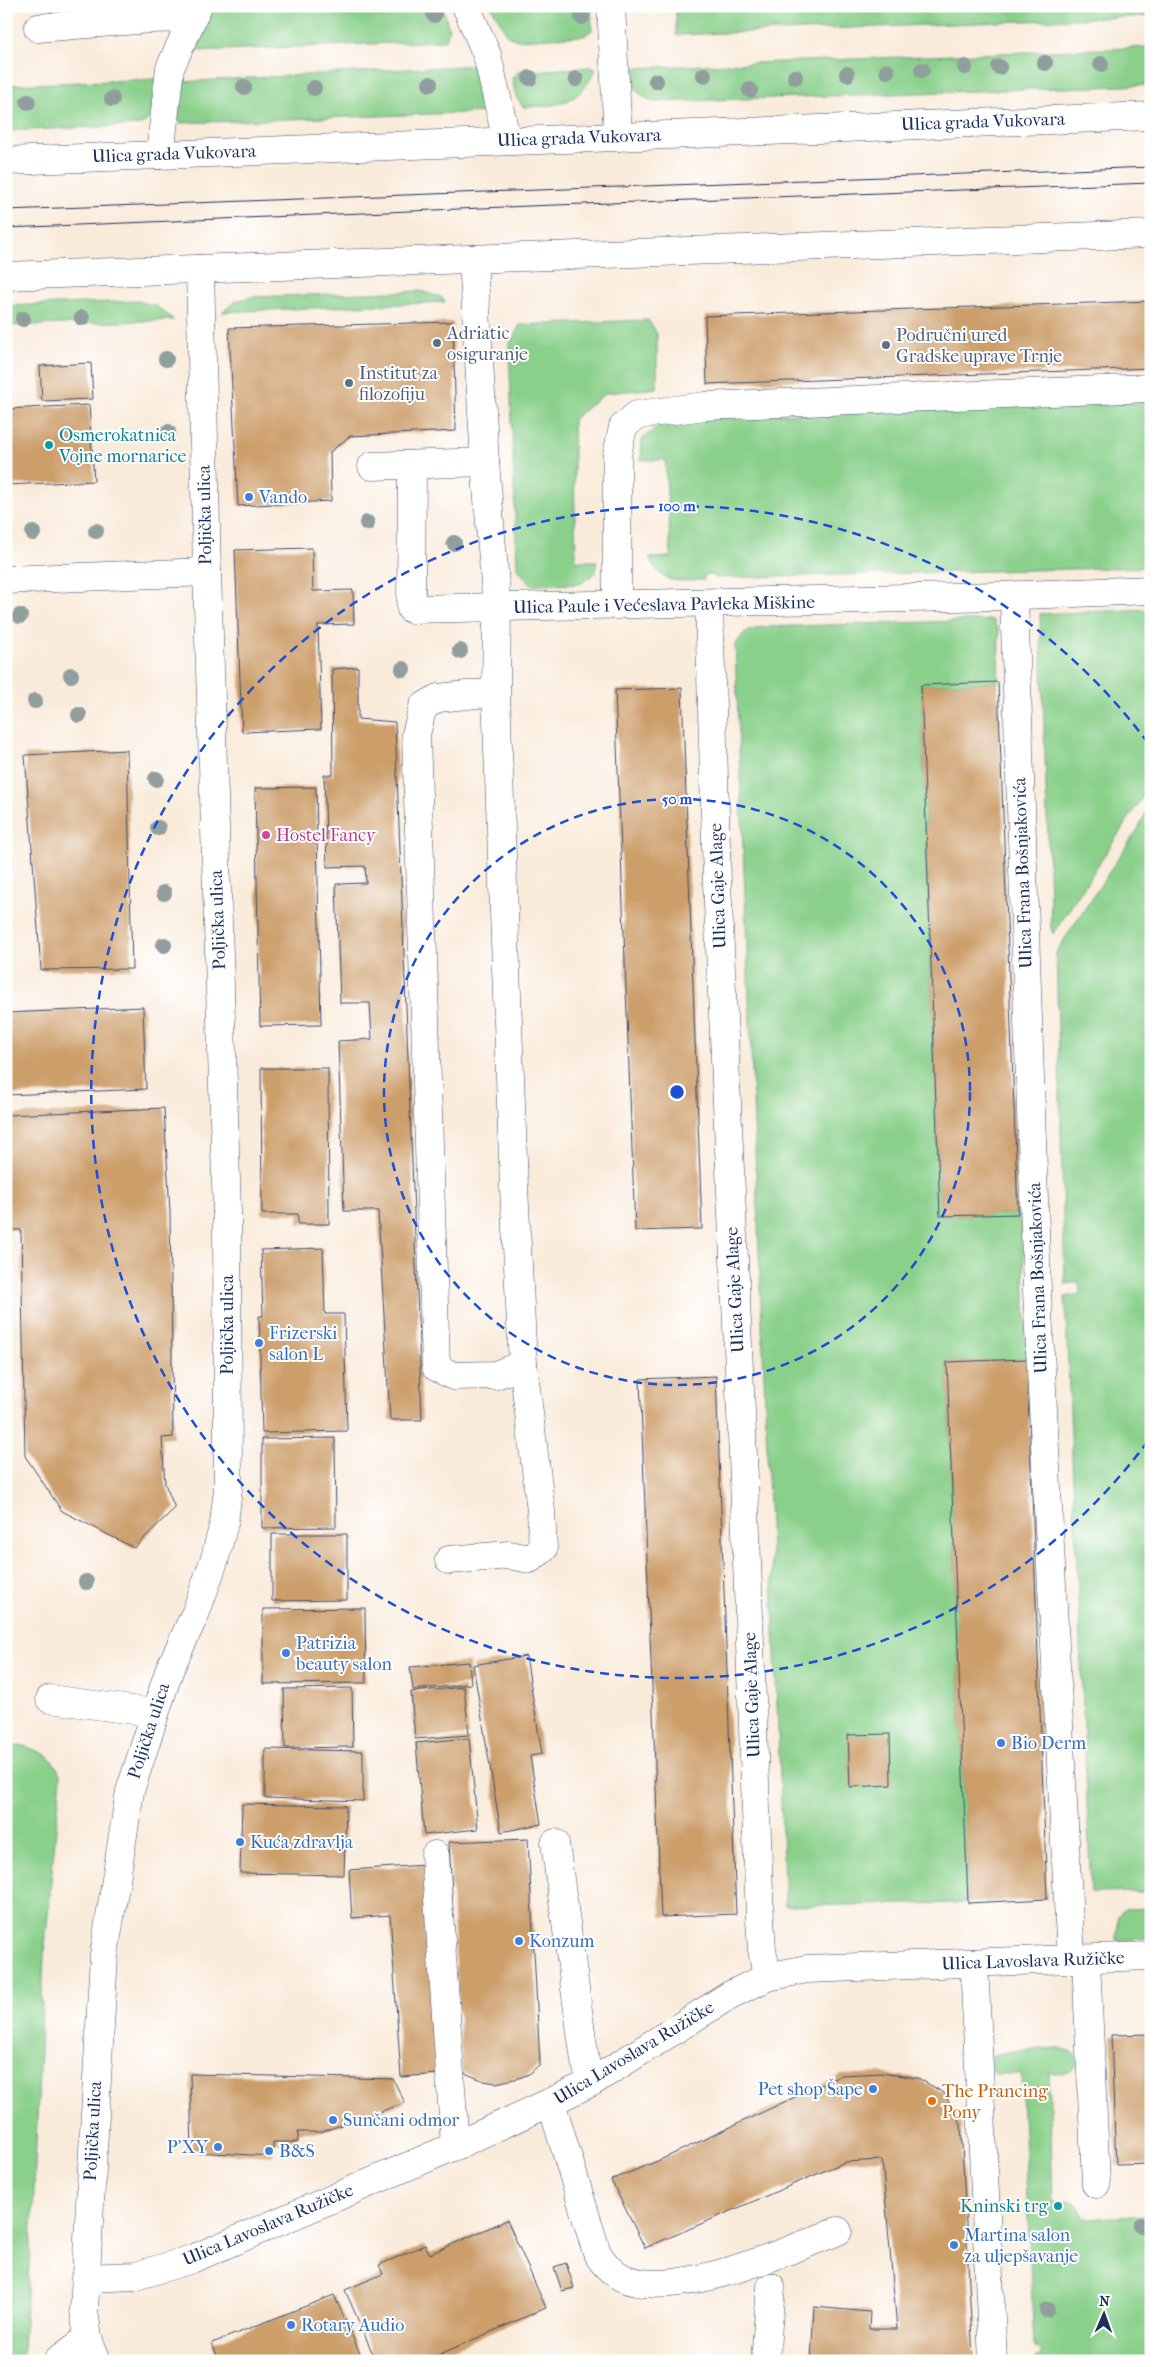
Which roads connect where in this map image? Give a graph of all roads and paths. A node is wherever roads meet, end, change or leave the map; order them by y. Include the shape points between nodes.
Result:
1 (466, 6) edge
2 (611, 6) edge
3 (194, 12) edge
4 (38, 28) dead end
5 (1151, 116) edge
6 (618, 137) junction
7 (507, 141) junction
8 (160, 154) junction
9 (6, 161) edge
10 (1151, 234) edge
11 (473, 259) junction
12 (200, 269) junction
13 (6, 276) edge
14 (1151, 388) edge
15 (485, 462) junction
16 (412, 465) junction
17 (372, 466) dead end
18 (207, 572) junction
19 (6, 580) edge
20 (1151, 590) edge
21 (1014, 596) junction
22 (709, 603) junction
23 (617, 605) junction
24 (497, 609) junction
25 (496, 692) junction
26 (523, 1364) junction
27 (449, 1560) dead end
28 (50, 1699) dead end
29 (156, 1713) junction
30 (555, 1843) dead end
31 (435, 1855) dead end
32 (1151, 1956) edge
33 (1079, 1960) junction
34 (974, 1963) junction
35 (767, 1977) junction
36 (592, 2082) junction
37 (551, 2102) junction
38 (455, 2146) junction
39 (1096, 2184) dead end
40 (838, 2231) dead end
41 (85, 2278) junction
42 (771, 2287) dead end
43 (92, 2349) edge
44 (57, 2361) edge
45 (765, 2361) edge
46 (993, 2361) edge

1 - 7 street via 487,55
2 - 6 street
3 - 4 street
3 - 8 street via 170,68
5 - 6 street, Ulica grada Vukovara
6 - 7 street, Ulica grada Vukovara
7 - 8 street, Ulica grada Vukovara
8 - 9 street, Ulica grada Vukovara
10 - 11 street
11 - 12 street
11 - 15 street, Ulica Paule i Većeslava Pavleka Miškine
12 - 13 street
12 - 18 street, Poljička ulica
14 - 23 street via 705,406 638,415 623,427 617,455
15 - 16 street
15 - 24 street, Ulica Paule i Većeslava Pavleka Miškine
16 - 17 street
16 - 24 street via 410,609
18 - 19 street
18 - 29 street, Poljička ulica via 227,1213 228,1489 215,1558 196,1612 169,1671
20 - 21 street, Ulica Paule i Većeslava Pavleka Miškine
21 - 22 street, Ulica Paule i Većeslava Pavleka Miškine
21 - 33 street, Ulica Frana Bošnjakovića via 1037,1291
22 - 23 street, Ulica Paule i Većeslava Pavleka Miškine
22 - 35 street, Ulica Gaje Alage via 760,1920
23 - 24 street, Ulica Paule i Većeslava Pavleka Miškine
24 - 25 street
25 - 26 street
25 - 26 street via 438,698 423,707 416,734 436,1367 454,1376 496,1375
26 - 27 street via 543,1549 530,1560 509,1556
28 - 29 street
29 - 41 street, Poljička ulica via 130,1790 104,1955
30 - 36 street via 584,2061
31 - 38 street
32 - 33 street, Ulica Lavoslava Ružičke
33 - 34 street, Ulica Lavoslava Ružičke
33 - 39 street, Ulica Frana Bošnjakovića
34 - 35 street, Ulica Lavoslava Ružičke via 807,1969
34 - 46 street
35 - 36 street, Ulica Lavoslava Ružičke via 730,1995
36 - 37 street, Ulica Lavoslava Ružičke
37 - 38 street, Ulica Lavoslava Ružičke
37 - 40 street via 597,2253 606,2267 622,2278 661,2286 746,2267
38 - 41 street, Ulica Lavoslava Ružičke via 192,2259 136,2276
41 - 43 street, Poljička ulica via 84,2310
42 - 45 street
43 - 44 street

